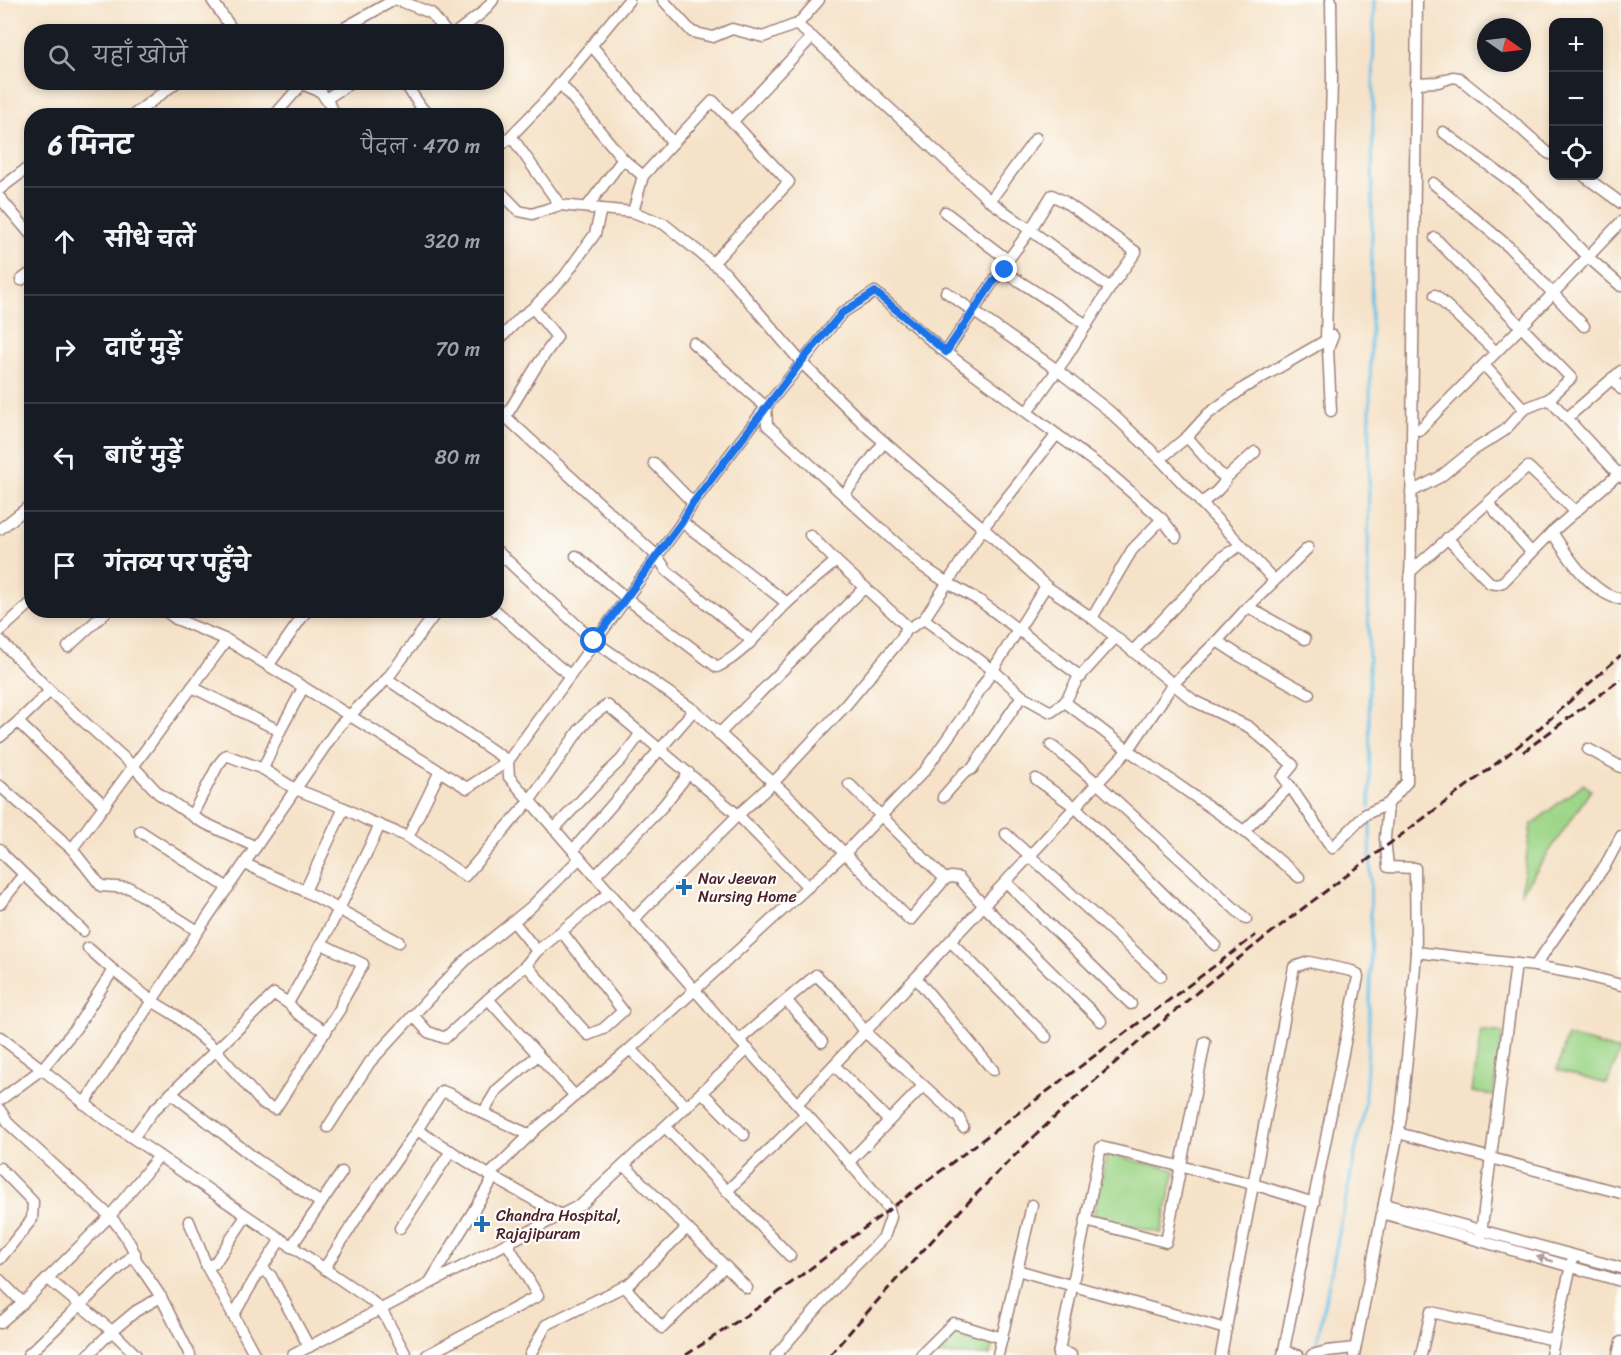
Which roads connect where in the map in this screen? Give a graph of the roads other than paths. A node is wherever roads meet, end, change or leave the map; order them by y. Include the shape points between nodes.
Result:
1 (212, 0) edge
2 (396, 0) edge
3 (493, 0) edge
4 (628, 0) edge
5 (663, 0) edge
6 (819, 0) edge
7 (1331, 0) edge
8 (1417, 0) edge
9 (228, 24) edge
10 (352, 24) edge
11 (440, 24) edge
12 (467, 24) edge
13 (797, 25) junction
14 (812, 37) junction
15 (592, 46) junction
16 (560, 83) junction
17 (1415, 83) junction
18 (166, 90) edge
19 (294, 90) edge
20 (316, 90) edge
21 (340, 90) edge
22 (409, 90) edge
23 (326, 99) junction
24 (143, 108) edge
25 (280, 108) edge
26 (332, 108) edge
27 (422, 108) edge
28 (733, 121) junction
29 (1443, 132) dead end
30 (511, 136) junction
31 (1036, 138) dead end
32 (673, 142) junction
33 (504, 143) edge
34 (1549, 153) edge
35 (622, 159) junction
36 (24, 171) edge
37 (643, 176) junction
38 (1589, 180) edge
39 (1433, 183) dead end
40 (0, 189) edge
41 (504, 195) edge
42 (0, 198) edge
43 (990, 201) junction
44 (1621, 203) edge
45 (560, 205) junction
46 (587, 207) junction
47 (602, 209) junction
48 (633, 212) junction
49 (945, 212) dead end
50 (1621, 222) edge
51 (24, 226) edge
52 (1031, 230) junction
53 (1435, 238) dead end
54 (1588, 257) junction
55 (713, 263) junction
56 (1005, 264) junction
57 (1621, 286) edge
58 (1110, 288) junction
59 (946, 292) dead end
60 (1553, 293) junction
61 (1435, 295) dead end
62 (533, 308) junction
63 (974, 311) junction
64 (1087, 324) junction
65 (1584, 326) dead end
66 (1521, 327) junction
67 (504, 335) edge
68 (1333, 336) junction
69 (693, 343) dead end
70 (946, 352) junction
71 (1496, 352) junction
72 (801, 362) junction
73 (1484, 365) junction
74 (1055, 369) junction
75 (1617, 375) edge
76 (1621, 389) edge
77 (1549, 399) junction
78 (766, 406) junction
79 (1524, 409) junction
80 (1331, 411) dead end
81 (1027, 412) junction
82 (506, 416) joint
83 (1567, 418) junction
84 (1419, 430) dead end
85 (1187, 437) junction
86 (1054, 438) dead end
87 (884, 442) junction
88 (1255, 452) dead end
89 (1160, 459) junction
90 (654, 463) dead end
91 (1620, 475) edge
92 (1226, 478) junction
93 (1411, 492) junction
94 (844, 495) junction
95 (1201, 502) junction
96 (693, 503) junction
97 (1488, 503) junction
98 (24, 510) edge
99 (1575, 511) junction
100 (1162, 519) junction
101 (682, 522) junction
102 (983, 528) junction
103 (0, 529) edge
104 (1552, 532) junction
105 (810, 535) dead end
106 (1176, 537) dead end
107 (1447, 538) junction
108 (1241, 545) junction
109 (1308, 548) dead end
110 (1531, 552) junction
111 (576, 556) dead end
112 (657, 556) junction
113 (504, 557) edge
114 (836, 561) junction
115 (1410, 572) junction
116 (1274, 580) junction
117 (948, 582) junction
118 (1046, 586) junction
119 (865, 587) junction
120 (626, 598) junction
121 (1621, 599) edge
122 (787, 603) junction
123 (1248, 607) junction
124 (24, 611) edge
125 (99, 618) edge
126 (175, 618) edge
127 (301, 618) edge
128 (432, 618) edge
129 (504, 618) edge
130 (1092, 618) junction
131 (924, 619) junction
132 (909, 628) junction
133 (1018, 630) junction
134 (1116, 638) junction
135 (0, 639) edge
136 (1305, 639) dead end
137 (227, 640) junction
138 (594, 641) junction
139 (752, 641) junction
140 (1217, 641) junction
141 (68, 647) dead end
142 (1132, 651) junction
143 (268, 666) junction
144 (993, 670) junction
145 (570, 675) junction
146 (1081, 677) junction
147 (387, 679) junction
148 (1173, 684) junction
149 (192, 687) junction
150 (303, 688) junction
151 (50, 691) junction
152 (1309, 694) dead end
153 (1022, 696) junction
154 (1065, 702) junction
155 (694, 710) junction
156 (350, 717) junction
157 (18, 722) junction
158 (280, 731) junction
159 (641, 733) junction
160 (719, 734) junction
161 (0, 737) edge
162 (1051, 745) dead end
163 (660, 748) junction
164 (1588, 749) dead end
165 (1128, 750) junction
166 (508, 761) junction
167 (133, 766) junction
168 (1621, 767) edge
169 (263, 769) junction
170 (440, 771) junction
171 (689, 773) junction
172 (1036, 779) dead end
173 (773, 783) junction
174 (1097, 783) junction
175 (849, 784) dead end
176 (0, 786) edge
177 (1290, 786) junction
178 (295, 789) junction
179 (943, 797) dead end
180 (530, 800) junction
181 (1388, 804) junction
182 (105, 806) junction
183 (1074, 807) junction
184 (344, 808) junction
185 (192, 815) junction
186 (738, 815) junction
187 (881, 815) junction
188 (380, 825) junction
189 (554, 829) junction
190 (140, 831) dead end
191 (1244, 831) junction
192 (1006, 834) dead end
193 (1621, 836) edge
194 (408, 837) junction
195 (256, 847) junction
196 (0, 849) edge
197 (72, 849) junction
198 (845, 853) junction
199 (577, 854) junction
200 (1030, 856) junction
201 (245, 864) junction
202 (596, 877) junction
203 (1299, 877) dead end
204 (20, 879) dead end
205 (945, 879) junction
206 (1006, 882) junction
207 (808, 887) junction
208 (228, 888) junction
209 (304, 891) junction
210 (610, 892) junction
211 (0, 904) edge
212 (984, 906) junction
213 (339, 911) junction
214 (634, 919) junction
215 (1246, 919) dead end
216 (513, 921) junction
217 (83, 931) dead end
218 (198, 931) junction
219 (562, 932) junction
220 (399, 942) dead end
221 (950, 942) junction
222 (322, 944) junction
223 (1215, 945) dead end
224 (88, 948) dead end
225 (537, 951) junction
226 (1416, 952) junction
227 (1516, 964) junction
228 (526, 965) junction
229 (1535, 966) junction
230 (113, 970) junction
231 (1161, 976) dead end
232 (916, 978) junction
233 (1621, 986) edge
234 (695, 990) junction
235 (488, 999) junction
236 (152, 1001) junction
237 (787, 1001) junction
238 (288, 1003) junction
239 (1131, 1004) dead end
240 (413, 1015) junction
241 (1101, 1021) dead end
242 (326, 1032) junction
243 (865, 1032) junction
244 (0, 1037) edge
245 (1046, 1037) dead end
246 (739, 1040) junction
247 (822, 1041) dead end
248 (1205, 1042) dead end
249 (630, 1049) junction
250 (748, 1049) junction
251 (216, 1050) junction
252 (538, 1055) junction
253 (834, 1065) junction
254 (42, 1069) junction
255 (993, 1070) dead end
256 (923, 1086) junction
257 (702, 1092) junction
258 (171, 1093) junction
259 (575, 1096) junction
260 (0, 1100) edge
261 (84, 1104) junction
262 (797, 1104) junction
263 (687, 1107) junction
264 (0, 1110) edge
265 (483, 1113) junction
266 (806, 1114) junction
267 (889, 1120) junction
268 (328, 1126) dead end
269 (665, 1127) junction
270 (963, 1127) dead end
271 (417, 1130) junction
272 (1398, 1133) junction
273 (530, 1135) junction
274 (744, 1136) dead end
275 (133, 1138) junction
276 (451, 1151) junction
277 (159, 1156) junction
278 (1491, 1158) junction
279 (849, 1162) junction
280 (624, 1165) junction
281 (1180, 1166) junction
282 (0, 1168) edge
283 (342, 1173) dead end
284 (492, 1176) junction
285 (1253, 1184) junction
286 (727, 1191) junction
287 (1621, 1193) edge
288 (321, 1203) junction
289 (1314, 1203) junction
290 (1032, 1205) dead end
291 (1383, 1209) junction
292 (561, 1215) junction
293 (110, 1216) junction
294 (246, 1216) junction
295 (189, 1221) dead end
296 (1086, 1221) junction
297 (400, 1228) dead end
298 (687, 1228) junction
299 (1480, 1236) junction
300 (281, 1239) junction
301 (507, 1243) junction
302 (291, 1247) junction
303 (135, 1253) junction
304 (1574, 1255) junction
305 (790, 1256) dead end
306 (0, 1259) edge
307 (725, 1266) junction
308 (207, 1267) junction
309 (1571, 1267) junction
310 (262, 1268) junction
311 (1621, 1268) edge
312 (324, 1269) junction
313 (1017, 1270) junction
314 (47, 1278) junction
315 (0, 1280) edge
316 (1621, 1281) edge
317 (429, 1283) junction
318 (624, 1286) junction
319 (1072, 1286) junction
320 (747, 1288) dead end
321 (161, 1297) junction
322 (23, 1303) junction
323 (81, 1306) junction
324 (381, 1309) junction
325 (233, 1316) junction
326 (0, 1323) edge
327 (1226, 1329) junction
328 (112, 1331) junction
329 (1002, 1338) junction
330 (1554, 1340) junction
331 (1621, 1342) edge
332 (309, 1347) junction
333 (1354, 1352) edge
334 (1059, 1353) edge
335 (1283, 1353) edge
336 (28, 1355) edge
337 (88, 1355) edge
338 (136, 1355) edge
339 (190, 1355) edge
340 (255, 1355) edge
341 (293, 1355) edge
342 (406, 1355) edge
343 (427, 1355) edge
344 (530, 1355) edge
345 (776, 1355) edge
346 (921, 1355) edge
347 (998, 1355) edge
348 (1071, 1355) edge
349 (1221, 1355) edge
350 (1298, 1355) edge
351 (1312, 1355) edge
352 (1421, 1355) edge
353 (1551, 1355) edge
354 (1618, 1355) edge

1 - 9 street
2 - 10 street
2 - 11 street via 431,13
3 - 12 street
4 - 15 street
5 - 13 street via 692,32 713,37 732,29 763,37
6 - 13 street
7 - 68 street via 1326,340
8 - 17 street
13 - 14 street
14 - 28 street
14 - 43 street
15 - 16 street
15 - 32 street
16 - 30 street
16 - 35 street
17 - 34 street via 1459,78
17 - 93 street
18 - 24 street
19 - 25 street
20 - 23 street
21 - 23 street
22 - 27 street
23 - 26 street
28 - 32 street via 714,101
28 - 55 street via 789,182
29 - 54 street via 1524,191
30 - 33 street
30 - 45 street
31 - 43 street
32 - 37 street
35 - 37 street
35 - 46 street
36 - 40 street
37 - 48 street
38 - 44 street
39 - 60 street via 1509,247
41 - 45 street via 519,211 532,214
42 - 51 street
43 - 52 street
45 - 46 street
46 - 47 street
47 - 48 street
47 - 62 street via 595,234 564,277
48 - 55 street via 664,224
49 - 56 street via 1004,257
50 - 54 street
52 - 56 street
52 - 58 street
52 - 58 street via 1052,195 1136,252
53 - 66 street
54 - 57 street
54 - 60 street
55 - 72 street
56 - 63 street
56 - 64 street via 1008,274
58 - 64 street
59 - 63 street
60 - 65 street
60 - 66 street
61 - 71 street
62 - 67 street
62 - 82 street via 557,337
63 - 70 street
63 - 74 street
64 - 74 street
66 - 71 street
66 - 77 street via 1571,378
68 - 80 street via 1328,349
68 - 85 street via 1245,387 1208,414
69 - 78 street
70 - 72 street via 875,292 842,313
70 - 81 street
71 - 73 street
72 - 78 street
72 - 87 street
73 - 79 street
73 - 84 street
74 - 81 street
74 - 89 street via 1108,410
75 - 76 street
75 - 83 street
77 - 79 street
77 - 83 street
78 - 94 street via 767,425
78 - 96 street
79 - 93 street via 1504,431 1440,477
81 - 100 street via 1109,473
82 - 112 street
83 - 91 street
85 - 89 street
85 - 92 street
86 - 102 street
87 - 94 street
87 - 102 street
88 - 92 street
89 - 95 street
90 - 96 street
91 - 99 street
92 - 95 street
93 - 115 street
94 - 117 street via 919,564
95 - 108 street
96 - 101 street
97 - 99 street via 1528,467
97 - 107 street
97 - 110 street
98 - 103 street
99 - 104 street
100 - 106 street
100 - 130 street via 1132,550
101 - 112 street
101 - 122 street
102 - 117 street
102 - 118 street
104 - 110 street
104 - 121 street via 1567,556 1596,586
105 - 114 street
107 - 110 street via 1490,583 1496,584 1503,582
107 - 115 street
108 - 116 street
108 - 142 street via 1222,557
109 - 116 street
111 - 120 street
112 - 120 street
112 - 139 street via 667,571
113 - 138 street
114 - 119 street
114 - 122 street
115 - 181 street via 1407,782
116 - 123 street
117 - 131 street
117 - 133 street
118 - 130 street
118 - 133 street
119 - 132 street
119 - 160 street
120 - 138 street
120 - 139 street via 717,667
122 - 139 street
123 - 136 street
123 - 140 street
124 - 135 street
125 - 141 street
126 - 137 street
127 - 143 street
128 - 147 street
129 - 145 street
130 - 134 street
131 - 132 street
131 - 144 street
132 - 173 street via 845,706
133 - 144 street
133 - 146 street
134 - 142 street
134 - 146 street
135 - 151 street
137 - 143 street
137 - 149 street
138 - 145 street
138 - 155 street
140 - 148 street
140 - 152 street
142 - 148 street
143 - 150 street
144 - 153 street
144 - 187 street via 925,770
145 - 166 street
146 - 154 street
147 - 156 street
147 - 166 street
148 - 165 street
148 - 177 street via 1194,701 1250,727 1293,765 1283,777
149 - 158 street
149 - 167 street
150 - 156 street
150 - 158 street
151 - 157 street
151 - 167 street
153 - 154 street via 1051,712
153 - 179 street via 972,769
154 - 165 street
155 - 160 street
155 - 163 street
156 - 170 street
156 - 178 street via 339,726
157 - 161 street
157 - 182 street
158 - 169 street
159 - 163 street
159 - 180 street via 607,705 580,729
159 - 189 street via 621,760
160 - 173 street
162 - 174 street
163 - 171 street
163 - 199 street
164 - 168 street
165 - 174 street
165 - 191 street
166 - 170 street via 467,788
166 - 180 street via 509,777
167 - 182 street
167 - 185 street via 158,793
169 - 178 street
169 - 185 street via 224,756
170 - 194 street
171 - 186 street
171 - 202 street
172 - 183 street
173 - 186 street
173 - 198 street
174 - 183 street
174 - 215 street
175 - 187 street
176 - 197 street
177 - 181 street via 1332,848 1366,814
177 - 191 street
178 - 184 street
178 - 195 street
180 - 189 street
180 - 194 street via 465,876
181 - 226 street via 1388,867 1415,868
182 - 197 street
183 - 200 street
183 - 223 street
184 - 188 street
184 - 209 street
185 - 195 street
186 - 207 street
186 - 214 street
187 - 198 street
187 - 205 street
188 - 194 street
188 - 213 street
189 - 199 street
190 - 208 street
191 - 203 street
192 - 200 street
193 - 229 street
195 - 201 street
196 - 217 street
197 - 218 street via 101,886 130,888
198 - 205 street via 910,920
198 - 207 street
199 - 202 street
199 - 216 street via 531,907
200 - 206 street
200 - 231 street
201 - 208 street
201 - 209 street
202 - 210 street
204 - 211 street
205 - 212 street via 959,878
206 - 212 street
206 - 239 street
207 - 234 street
208 - 218 street
209 - 213 street
210 - 214 street
210 - 219 street
212 - 221 street
212 - 241 street
213 - 220 street
213 - 222 street
214 - 234 street
216 - 225 street
216 - 240 street via 468,958
218 - 236 street
219 - 225 street
219 - 228 street via 623,1011 603,1029 588,1035
221 - 232 street
221 - 245 street
222 - 238 street
222 - 242 street via 363,964
224 - 230 street
225 - 228 street
226 - 227 street
226 - 272 street
227 - 229 street
227 - 278 street
228 - 235 street
229 - 233 street
230 - 236 street
230 - 254 street via 76,1029
232 - 243 street
232 - 255 street
234 - 246 street
234 - 249 street
235 - 240 street via 445,1038 428,1032
235 - 252 street
236 - 251 street
236 - 261 street
237 - 243 street via 816,975 843,1001
237 - 246 street
237 - 247 street
238 - 242 street
238 - 251 street via 274,994
240 - 268 street via 370,1062
242 - 251 street via 275,1109 262,1103
243 - 253 street
243 - 256 street
244 - 254 street
246 - 250 street
248 - 281 street
249 - 259 street
249 - 263 street
250 - 257 street
250 - 262 street
251 - 258 street
252 - 259 street
252 - 265 street via 497,1090
253 - 262 street
253 - 267 street
254 - 260 street
254 - 261 street
256 - 267 street
256 - 270 street
257 - 263 street
257 - 274 street
258 - 275 street
258 - 288 street via 257,1160
259 - 273 street
261 - 275 street
262 - 266 street
263 - 269 street
264 - 293 street via 10,1125
265 - 271 street via 442,1091
265 - 273 street
266 - 279 street
266 - 286 street
267 - 279 street
269 - 280 street
269 - 286 street
271 - 276 street
271 - 312 street
272 - 278 street
272 - 291 street
273 - 284 street
275 - 277 street
276 - 284 street
276 - 297 street
277 - 293 street
277 - 294 street
278 - 287 street
278 - 299 street
279 - 345 street via 889,1209 890,1223 884,1237
280 - 292 street via 582,1204
280 - 298 street
281 - 285 street
281 - 296 street via 1101,1147
281 - 296 street via 1166,1242
282 - 306 street via 33,1202 32,1219
283 - 288 street
284 - 292 street
284 - 317 street
285 - 289 street
285 - 289 street via 1294,967 1309,962 1352,971 1358,977
285 - 327 street
286 - 305 street
288 - 302 street
289 - 335 street
290 - 313 street
291 - 299 street
291 - 333 street
292 - 301 street
293 - 303 street
293 - 314 street
294 - 300 street
294 - 308 street via 215,1263
295 - 308 street
296 - 319 street
298 - 307 street
298 - 318 street
299 - 304 street
309 -> 299 street
300 - 302 street
300 - 310 street
301 - 317 street
301 - 343 street via 538,1296
302 - 312 street
303 - 321 street
303 - 323 street
304 - 309 street
304 - 311 street
307 - 318 street via 662,1328
307 - 320 street
308 - 325 street
309 - 316 street
309 - 330 street
310 - 325 street
310 - 332 street via 271,1276
312 - 324 street
313 - 319 street
313 - 329 street
314 - 322 street
314 - 323 street
315 - 322 street
317 - 324 street
318 - 344 street via 546,1325
319 - 327 street
319 - 334 street
321 - 328 street
321 - 339 street
322 - 326 street
323 - 328 street
323 - 336 street
324 - 332 street
324 - 342 street
325 - 340 street
327 - 349 street
328 - 337 street
328 - 338 street
329 - 346 street via 953,1323
329 - 347 street
330 - 352 street via 1431,1312
330 - 353 street
331 - 354 street
332 - 341 street
333 - 351 street
334 - 348 street
335 - 350 street

